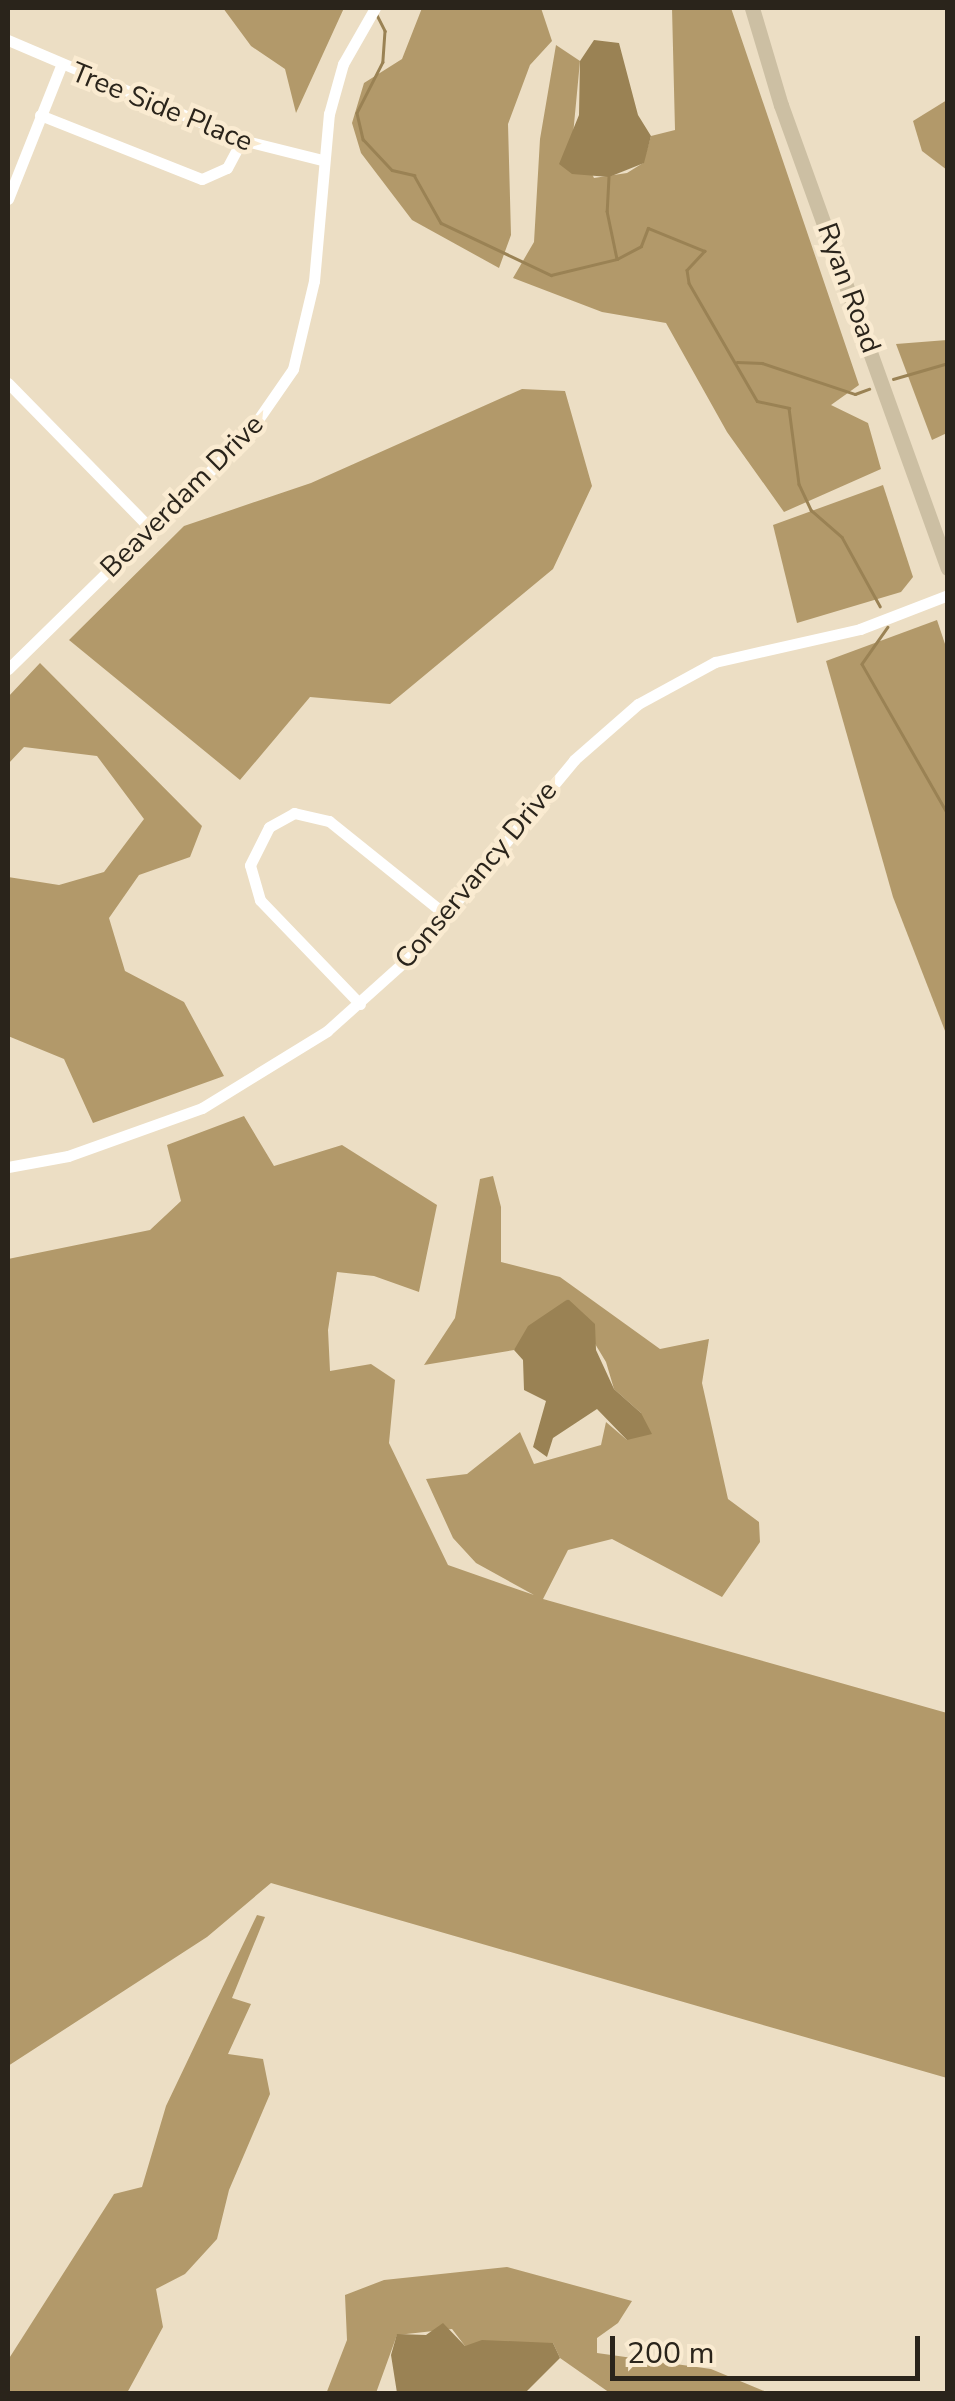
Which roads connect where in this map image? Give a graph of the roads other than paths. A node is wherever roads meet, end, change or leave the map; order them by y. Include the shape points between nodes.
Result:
1 (752, 8) edge
2 (372, 11) edge
3 (8, 40) edge
4 (61, 66) junction
5 (40, 116) junction
6 (242, 140) junction
7 (322, 160) junction
8 (8, 200) edge
9 (8, 383) edge
10 (150, 528) junction
11 (948, 568) edge
12 (948, 595) edge
13 (8, 669) edge
14 (447, 916) junction
15 (360, 1004) junction
16 (8, 1166) edge

1 - 11 main road, Ryan Road via 780,105
2 - 7 street, Beaverdam Drive via 336,82
3 - 4 street, Tree Side Place
4 - 5 street
4 - 6 street, Tree Side Place
5 - 6 street via 202,179 227,168
5 - 8 street
6 - 7 street, Tree Side Place
7 - 10 street, Beaverdam Drive via 314,280 293,369 248,434
9 - 10 street
10 - 13 street, Beaverdam Drive
12 - 14 street, Conservancy Drive via 860,629 714,662 638,704 574,760
14 - 15 street, Conservancy Drive
14 - 15 street via 330,821 294,813 269,827 250,866 260,900
15 - 16 street, Conservancy Drive via 264,1074 202,1108 68,1156

